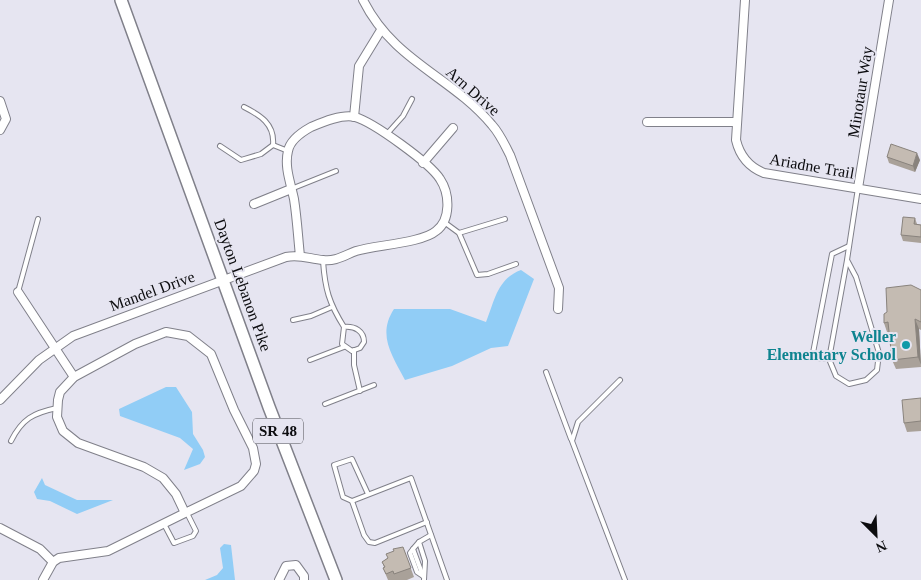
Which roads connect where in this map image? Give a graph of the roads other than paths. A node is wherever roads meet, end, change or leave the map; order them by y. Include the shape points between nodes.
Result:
1 (121, 0) edge
2 (363, 0) edge
3 (745, 0) edge
4 (889, 0) edge
5 (381, 30) junction
6 (412, 99) dead end
7 (0, 101) edge
8 (244, 107) dead end
9 (354, 117) junction
10 (647, 122) dead end
11 (736, 122) junction
12 (453, 128) dead end
13 (0, 130) edge
14 (386, 135) junction
15 (273, 145) junction
16 (220, 146) dead end
17 (288, 151) junction
18 (423, 163) junction
19 (336, 170) dead end
20 (858, 188) junction
21 (291, 189) junction
22 (921, 198) edge
23 (254, 204) dead end
24 (505, 219) dead end
25 (38, 220) dead end
26 (444, 222) junction
27 (459, 233) junction
28 (849, 246) junction
29 (300, 256) junction
30 (323, 260) junction
31 (847, 260) junction
32 (516, 264) dead end
33 (224, 280) junction
34 (18, 292) joint
35 (332, 307) junction
36 (558, 309) dead end
37 (293, 320) dead end
38 (344, 327) junction
39 (54, 347) junction
40 (344, 347) junction
41 (354, 350) junction
42 (829, 359) junction
43 (310, 360) dead end
44 (546, 372) dead end
45 (74, 377) junction
46 (620, 380) dead end
47 (374, 386) dead end
48 (360, 391) junction
49 (0, 400) edge
50 (325, 404) dead end
51 (57, 408) junction
52 (11, 441) dead end
53 (572, 441) junction
54 (368, 494) junction
55 (352, 500) junction
56 (186, 513) junction
57 (426, 522) junction
58 (164, 524) junction
59 (0, 528) edge
60 (431, 535) junction
61 (419, 542) junction
62 (53, 562) junction
63 (423, 578) edge
64 (43, 580) edge
65 (279, 580) edge
66 (304, 580) edge
67 (336, 580) edge
68 (448, 580) edge
69 (625, 580) edge

1 - 33 main road, Dayton Lebanon Pike / SR 48
2 - 5 street, Arn Drive
3 - 11 street, Ariadne Trail
4 - 20 street, Minotaur Way
5 - 9 street via 359,66
5 - 36 street, Arn Drive via 393,44 478,110 501,138 559,288
6 - 14 lane via 403,116
7 - 13 street via 6,119
8 - 15 lane via 263,117
9 - 14 street
9 - 17 street via 337,118 308,129 296,137
10 - 11 street
11 - 20 street, Ariadne Trail via 739,151 755,169
12 - 18 street
14 - 18 street
15 - 16 lane via 261,154 241,160
15 - 17 lane
17 - 21 street
18 - 26 street via 440,178 446,192
19 - 21 lane
20 - 22 street, Ariadne Trail
20 - 28 lane
21 - 23 street
21 - 29 street
24 - 27 lane
25 - 34 lane
26 - 27 lane
26 - 30 street, Mandel Drive via 426,237
27 - 32 lane via 477,275
28 - 31 lane
28 - 42 lane via 832,254 812,358
29 - 30 street, Mandel Drive
29 - 33 street, Mandel Drive via 286,257
30 - 35 lane via 325,288
31 - 42 lane
31 - 42 lane via 856,277 879,353 876,370 866,380 849,384 836,376
33 - 39 street, Mandel Drive via 91,328
33 - 67 main road, Dayton Lebanon Pike / SR 48
34 - 39 street
35 - 37 lane
35 - 38 lane
38 - 40 lane
38 - 41 lane via 357,329 362,334 363,346
39 - 45 street
39 - 49 street, Mandel Drive via 28,368
40 - 41 lane
40 - 43 lane
41 - 48 lane
44 - 53 lane
45 - 51 street via 60,392
45 - 56 street via 135,344 166,332 188,336 211,354 253,448 256,464 246,482
46 - 53 lane via 578,422
47 - 48 lane
48 - 50 lane
51 - 52 lane via 32,415 19,425
51 - 56 street via 60,424 68,436 88,448 158,474 170,486
53 - 69 lane
54 - 55 lane
54 - 55 lane via 352,459 334,465 343,498
54 - 57 lane via 411,478
55 - 57 lane via 369,542 375,543
56 - 58 street
56 - 58 lane via 196,531 183,540 174,543
57 - 60 lane
58 - 62 street via 108,551 71,555
59 - 62 street via 40,549
60 - 61 lane
60 - 68 lane
61 - 63 lane via 426,560
61 - 63 lane via 413,549
62 - 64 street
65 - 66 street via 286,566 296,566

